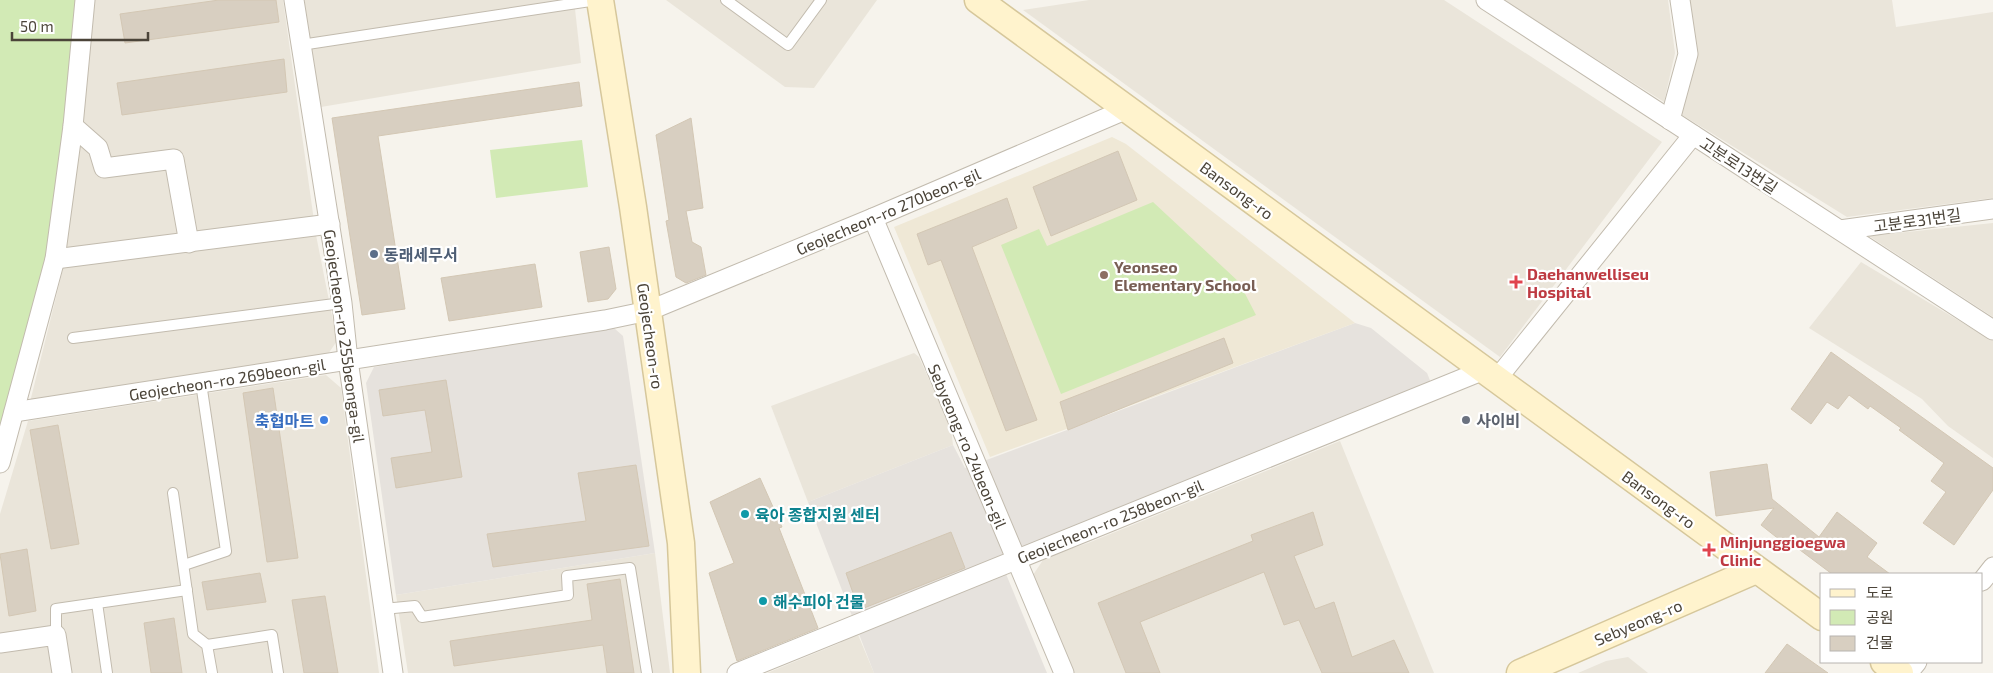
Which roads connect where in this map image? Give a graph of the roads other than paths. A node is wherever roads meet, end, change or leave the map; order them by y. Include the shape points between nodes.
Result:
1 (85, 0) edge
2 (294, 0) edge
3 (598, 0) edge
4 (726, 0) edge
5 (821, 0) edge
6 (978, 0) edge
7 (1486, 0) edge
8 (1680, 0) edge
9 (301, 45) junction
10 (1127, 109) junction
11 (1670, 120) junction
12 (73, 126) junction
13 (1693, 135) junction
14 (1993, 209) edge
15 (873, 218) junction
16 (330, 224) junction
17 (1840, 230) junction
18 (189, 243) junction
19 (55, 259) junction
20 (342, 303) junction
21 (648, 311) junction
22 (1993, 330) edge
23 (73, 338) dead end
24 (348, 360) junction
25 (1490, 375) junction
26 (201, 383) junction
27 (14, 412) junction
28 (0, 463) edge
29 (173, 493) dead end
30 (1016, 559) junction
31 (184, 565) junction
32 (1993, 567) edge
33 (1756, 570) junction
34 (1983, 580) edge
35 (187, 590) junction
36 (97, 603) junction
37 (383, 609) junction
38 (1820, 616) edge
39 (56, 635) junction
40 (0, 643) edge
41 (207, 645) junction
42 (1885, 663) edge
43 (1916, 663) edge
44 (62, 673) edge
45 (107, 673) edge
46 (212, 673) edge
47 (278, 673) edge
48 (393, 673) edge
49 (647, 673) edge
50 (687, 673) edge
51 (737, 673) edge
52 (1064, 673) edge
53 (1520, 673) edge
54 (1900, 673) edge
55 (1908, 673) edge

1 - 12 street
2 - 9 street, Geojecheon-ro 255beonga-gil
3 - 9 lane
3 - 21 main road, Geojecheon-ro
4 - 5 lane via 788,45
6 - 10 main road, Bansong-ro
7 - 11 street, 고분로13번길
8 - 11 street via 1688,54
9 - 16 street, Geojecheon-ro 255beonga-gil
10 - 15 street, Geojecheon-ro 270beon-gil
10 - 25 main road, Bansong-ro
11 - 13 street, 고분로13번길
12 - 18 street via 98,148 104,168 174,159
12 - 19 street
13 - 17 street, 고분로13번길
13 - 25 street
14 - 17 street, 고분로31번길
15 - 21 street, Geojecheon-ro 270beon-gil
15 - 30 street, Sebyeong-ro 24beon-gil
16 - 18 street
16 - 20 street, Geojecheon-ro 255beonga-gil
17 - 22 street, 고분로13번길
18 - 19 street
19 - 27 street
20 - 23 lane
20 - 24 street, Geojecheon-ro 255beonga-gil
21 - 24 street, Geojecheon-ro 269beon-gil
21 - 50 main road, Geojecheon-ro via 681,543
24 - 26 street, Geojecheon-ro 269beon-gil
24 - 37 street, Geojecheon-ro 255beonga-gil
25 - 30 street, Geojecheon-ro 258beon-gil
25 - 33 main road, Bansong-ro
26 - 27 street, Geojecheon-ro 269beon-gil
26 - 31 lane via 226,551
27 - 28 street
29 - 31 lane
30 - 51 street, Geojecheon-ro 258beon-gil
30 - 52 street, Sebyeong-ro 24beon-gil
31 - 35 lane
32 - 34 street
33 - 38 main road, Bansong-ro
33 - 53 main road, Sebyeong-ro
35 - 36 lane
35 - 41 lane via 193,634
36 - 39 lane via 56,609
36 - 45 lane
37 - 48 street, Geojecheon-ro 255beonga-gil
37 - 49 lane via 415,606 422,618 568,595 567,576 630,568
39 - 40 street
39 - 44 street
41 - 46 lane
41 - 47 lane via 272,635
42 - 54 main road
43 - 55 street

